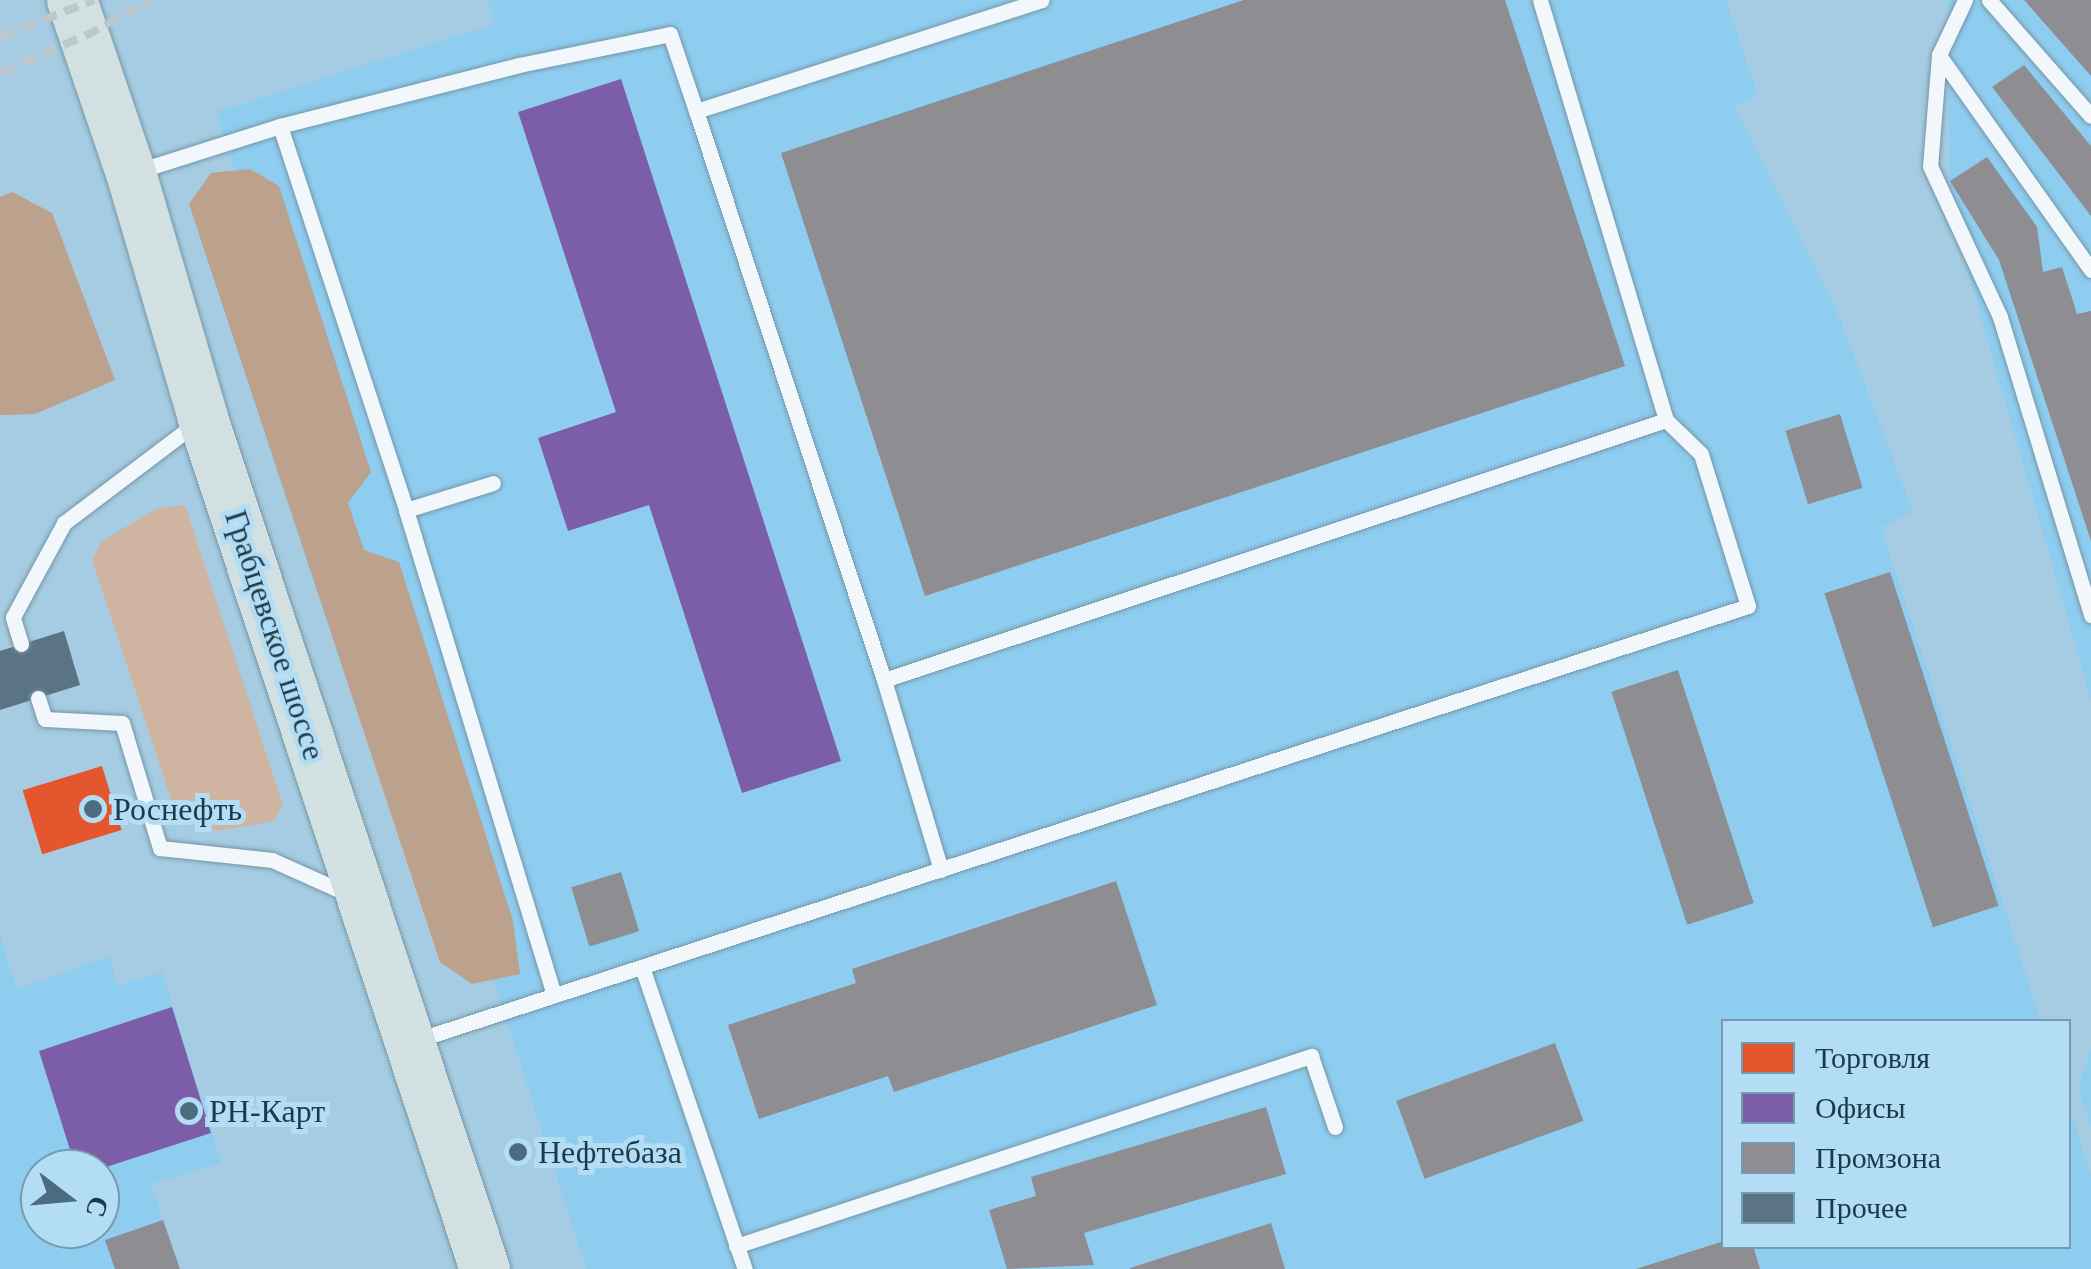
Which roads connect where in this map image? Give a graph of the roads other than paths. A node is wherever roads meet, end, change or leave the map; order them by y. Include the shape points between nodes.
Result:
1 (72, 0) edge
2 (1042, 0) edge
3 (1540, 0) edge
4 (1965, 0) edge
5 (1988, 0) edge
6 (1940, 55) junction
7 (696, 111) junction
8 (2091, 116) edge
9 (280, 126) junction
10 (131, 173) junction
11 (2091, 270) edge
12 (203, 418) junction
13 (1666, 420) junction
14 (492, 483) dead end
15 (406, 510) junction
16 (2091, 615) edge
17 (21, 644) dead end
18 (884, 680) junction
19 (38, 698) dead end
20 (941, 870) junction
21 (364, 902) junction
22 (642, 967) junction
23 (554, 995) junction
24 (410, 1042) junction
25 (1335, 1127) dead end
26 (736, 1246) junction
27 (485, 1269) edge
28 (746, 1269) edge

1 - 10 main road, Грабцевское шоссе
2 - 7 lane
3 - 13 lane
4 - 6 lane
5 - 8 lane
6 - 11 lane
6 - 16 lane via 1930,166 2000,317
7 - 9 lane via 670,34
7 - 18 lane
9 - 10 lane
9 - 15 lane
10 - 12 main road, Грабцевское шоссе
12 - 17 lane via 64,523 13,617
12 - 21 main road, Грабцевское шоссе
13 - 18 lane
13 - 20 lane via 1702,454 1748,606
14 - 15 lane
15 - 23 lane
18 - 20 lane
19 - 21 lane via 45,719 122,723 160,848 272,860
20 - 22 lane
21 - 24 main road, Грабцевское шоссе
22 - 23 lane
22 - 26 lane
23 - 24 lane
24 - 27 main road, Грабцевское шоссе
25 - 26 lane via 1311,1056
26 - 28 lane

